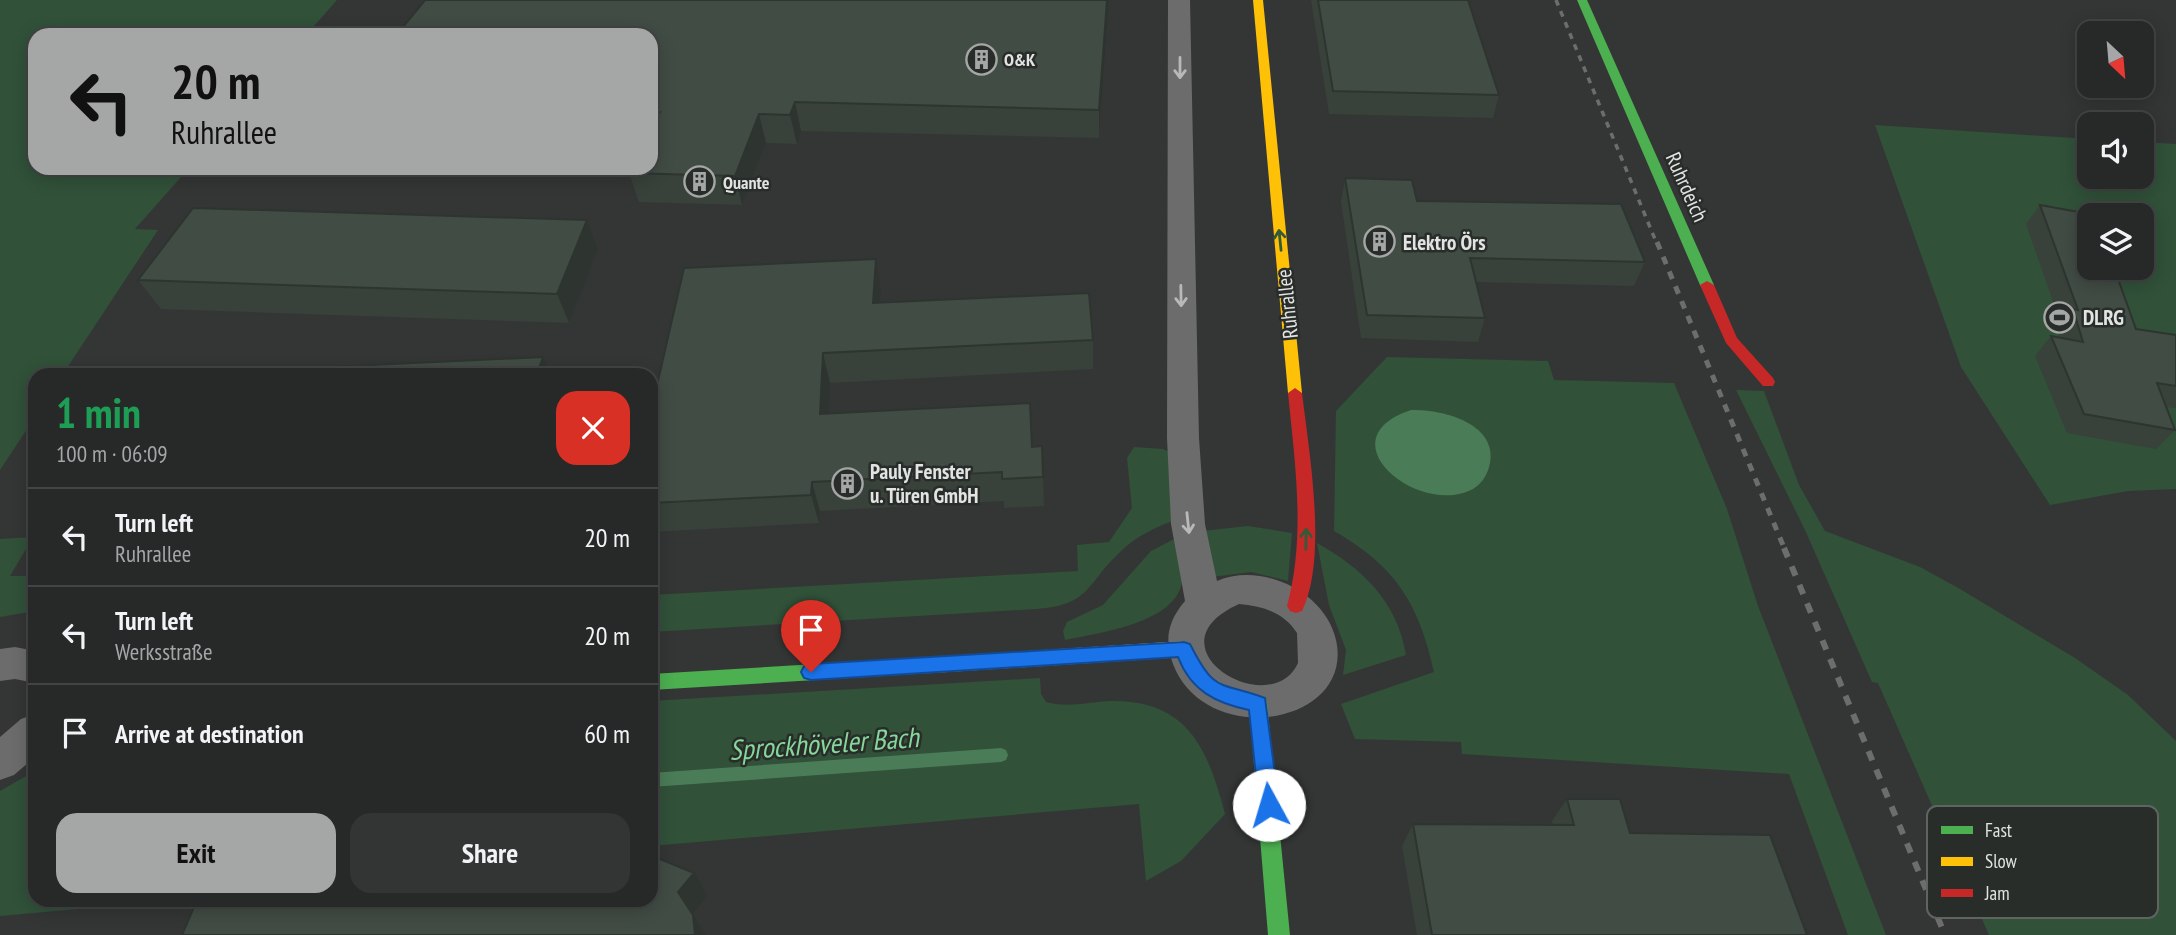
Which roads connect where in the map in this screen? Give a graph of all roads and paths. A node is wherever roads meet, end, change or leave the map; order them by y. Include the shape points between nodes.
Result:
1 (1179, 0) edge
2 (1258, 0) edge
3 (1582, 0) edge
4 (1768, 383) dead end
5 (1203, 602) junction
6 (1296, 606) junction
7 (1184, 649) junction
8 (0, 665) edge
9 (28, 666) edge
10 (658, 682) edge
11 (1258, 703) junction
12 (28, 738) edge
13 (0, 762) edge
14 (1279, 935) edge

1 -> 5 street via 1183,438 1188,524
6 -> 2 street, Ruhrallee via 1304,583 1304,485
3 - 4 street, Ruhrdeich via 1731,340
5 - 6 street via 1217,594 1255,589 1277,594
5 - 7 street via 1188,621
6 - 11 street via 1311,623 1320,648 1316,670 1302,688
7 - 10 street
7 - 11 street via 1192,670 1210,688 1226,697
8 - 9 street
11 - 14 street
12 - 13 street

